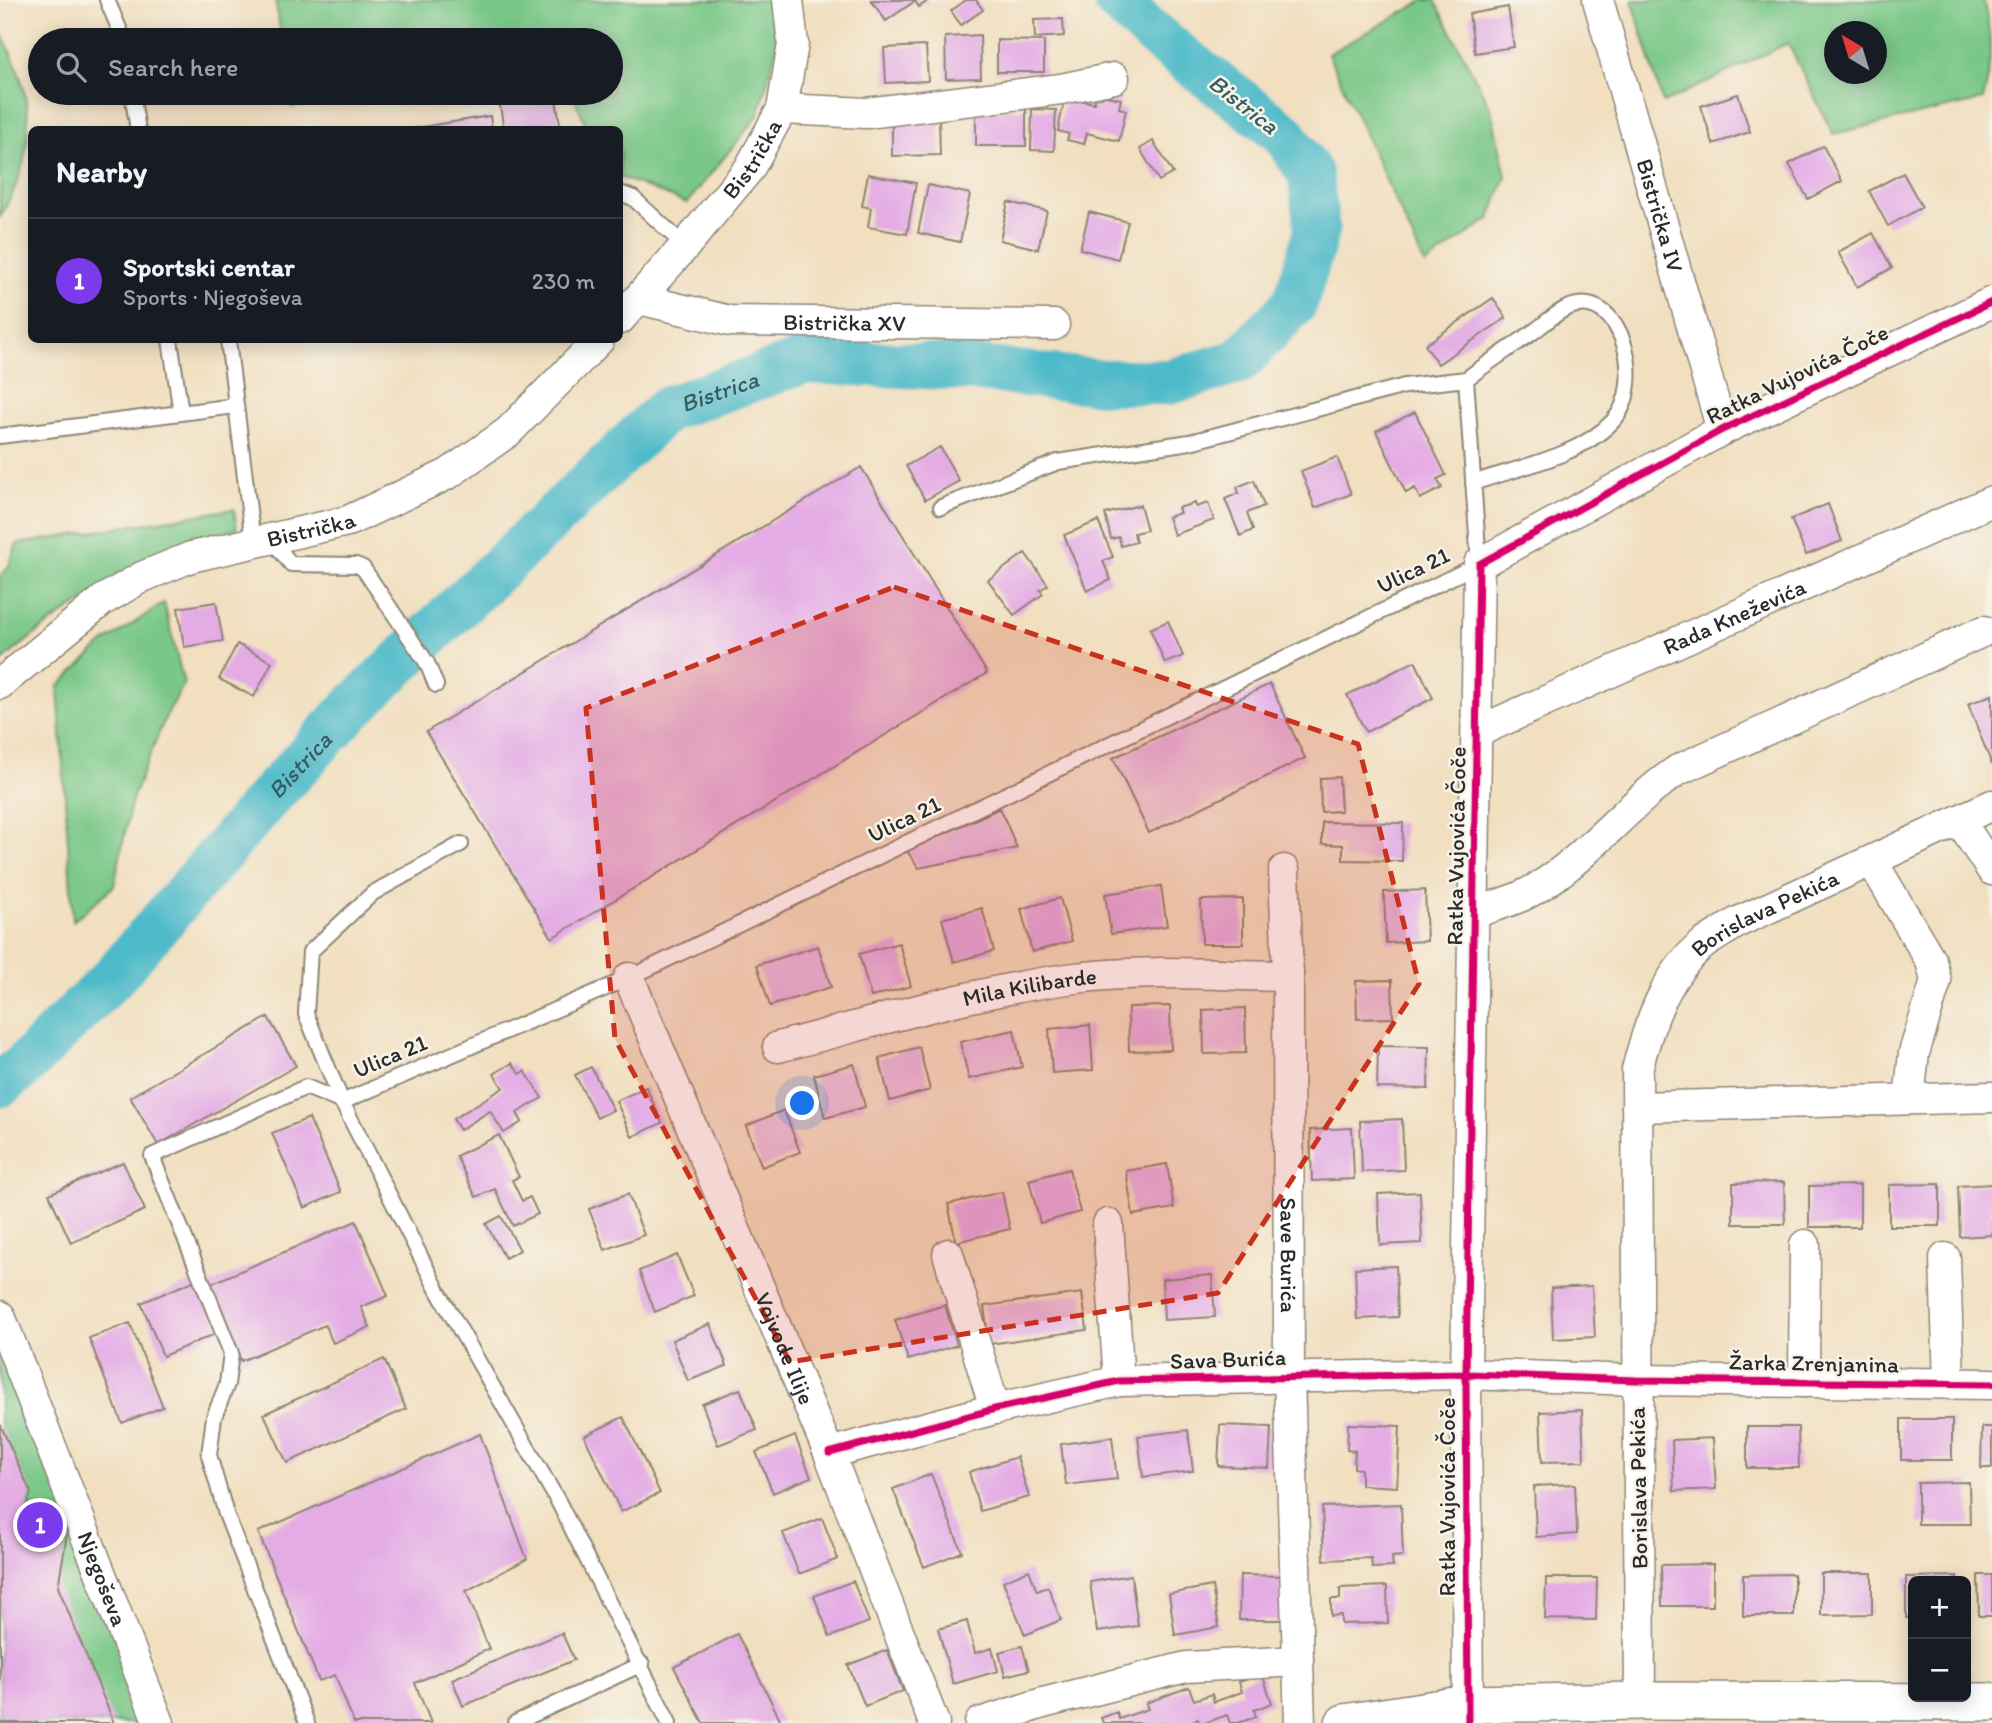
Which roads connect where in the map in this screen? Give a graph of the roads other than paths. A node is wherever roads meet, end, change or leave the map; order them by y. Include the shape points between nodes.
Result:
1 (107, 0) edge
2 (789, 0) edge
3 (1598, 0) edge
4 (119, 28) edge
5 (1114, 78) dead end
6 (134, 105) edge
7 (782, 108) junction
8 (137, 126) edge
9 (623, 194) edge
10 (685, 246) junction
11 (1990, 308) edge
12 (629, 309) edge
13 (1054, 325) dead end
14 (170, 343) edge
15 (228, 343) edge
16 (596, 343) edge
17 (1466, 379) junction
18 (235, 406) junction
19 (181, 413) junction
20 (1722, 430) junction
21 (0, 436) edge
22 (1473, 483) junction
23 (1992, 501) edge
24 (941, 507) dead end
25 (262, 540) junction
26 (1479, 564) junction
27 (1984, 631) dead end
28 (0, 684) edge
29 (436, 685) dead end
30 (1477, 732) junction
31 (1992, 805) edge
32 (1959, 820) junction
33 (461, 844) dead end
34 (1872, 863) junction
35 (1284, 870) dead end
36 (1992, 870) edge
37 (1474, 914) junction
38 (1288, 976) junction
39 (629, 978) junction
40 (778, 1047) dead end
41 (1992, 1097) edge
42 (1909, 1099) junction
43 (342, 1102) junction
44 (1637, 1107) junction
45 (1108, 1224) dead end
46 (1805, 1245) dead end
47 (948, 1254) dead end
48 (1945, 1258) dead end
49 (0, 1317) edge
50 (1466, 1374) junction
51 (1289, 1377) junction
52 (1636, 1380) junction
53 (1119, 1381) junction
54 (1804, 1382) junction
55 (1949, 1384) junction
56 (1992, 1384) edge
57 (995, 1409) junction
58 (829, 1454) junction
59 (1298, 1661) junction
60 (642, 1664) junction
61 (1640, 1701) junction
62 (1992, 1702) edge
63 (1873, 1712) edge
64 (1468, 1714) edge
65 (159, 1723) edge
66 (307, 1723) edge
67 (515, 1723) edge
68 (669, 1723) edge
69 (934, 1723) edge
70 (980, 1723) edge
71 (1300, 1723) edge
72 (1344, 1723) edge

1 - 4 lane
2 - 7 street, Bistrička via 793,44
3 - 20 street, Bistrička IV
5 - 7 street via 867,113
6 - 8 lane
7 - 10 street, Bistrička via 749,169
9 - 10 lane
10 - 12 street, Bistrička
11 - 20 street, Ratka Vujovića Čoče
12 - 13 street, Bistrička XV via 730,321
14 - 19 lane
15 - 18 lane
16 - 25 street, Bistrička via 508,432 448,474 348,521
17 - 22 lane
17 - 22 lane via 1567,308 1588,304 1606,314 1630,362 1625,406 1591,442
17 - 24 lane via 1405,386 1190,442 1058,462
18 - 19 lane
18 - 25 lane
19 - 21 lane
20 - 26 street, Ratka Vujovića Čoče
22 - 26 lane
23 - 30 street, Rada Kneževića
25 - 28 street, Bistrička via 191,557 142,578 103,600
25 - 29 lane via 291,564 363,568 427,663
26 - 30 street, Ratka Vujovića Čoče
26 - 39 lane, Ulica 21
27 - 37 street via 1678,770 1649,789 1563,870 1525,894
30 - 37 street, Ratka Vujovića Čoče
31 - 32 street, Borislava Pekića
32 - 34 street, Borislava Pekića
32 - 36 street
33 - 43 lane via 373,893 310,952 306,1014
34 - 42 street via 1931,961 1936,981 1914,1053
34 - 44 street, Borislava Pekića via 1738,922 1700,946 1674,978 1648,1026 1637,1070
35 - 38 street, Save Burića
37 - 50 street, Ratka Vujovića Čoče
38 - 40 street, Mila Kilibarde via 1075,978 965,999
38 - 51 street, Save Burića
39 - 43 lane, Ulica 21
39 - 58 street, Vojvode Ilije
41 - 42 street
42 - 44 street
43 - 60 lane via 438,1291 559,1503
43 - 66 lane via 306,1087 152,1156 231,1353 209,1455 226,1514
44 - 52 street, Borislava Pekića
45 - 53 street
46 - 54 street
47 - 57 street
48 - 55 street
49 - 65 street, Njegoševa
50 - 51 street, Sava Burića
50 - 52 street, Sava Burića
50 - 64 street, Ratka Vujovića Čoče
51 - 53 street, Sava Burića
51 - 59 street, Save Burića
52 - 54 street, Žarka Zrenjanina
52 - 61 street, Borislava Pekića
53 - 57 street, Sava Burića
54 - 55 street, Žarka Zrenjanina
55 - 56 street, Žarka Zrenjanina
57 - 58 street, Sava Burića
58 - 69 street, Vojvode Ilije
59 - 70 street via 1186,1667
59 - 71 street, Save Burića
60 - 67 lane
60 - 68 lane
61 - 63 street
61 - 64 street
62 - 63 street
64 - 72 street

